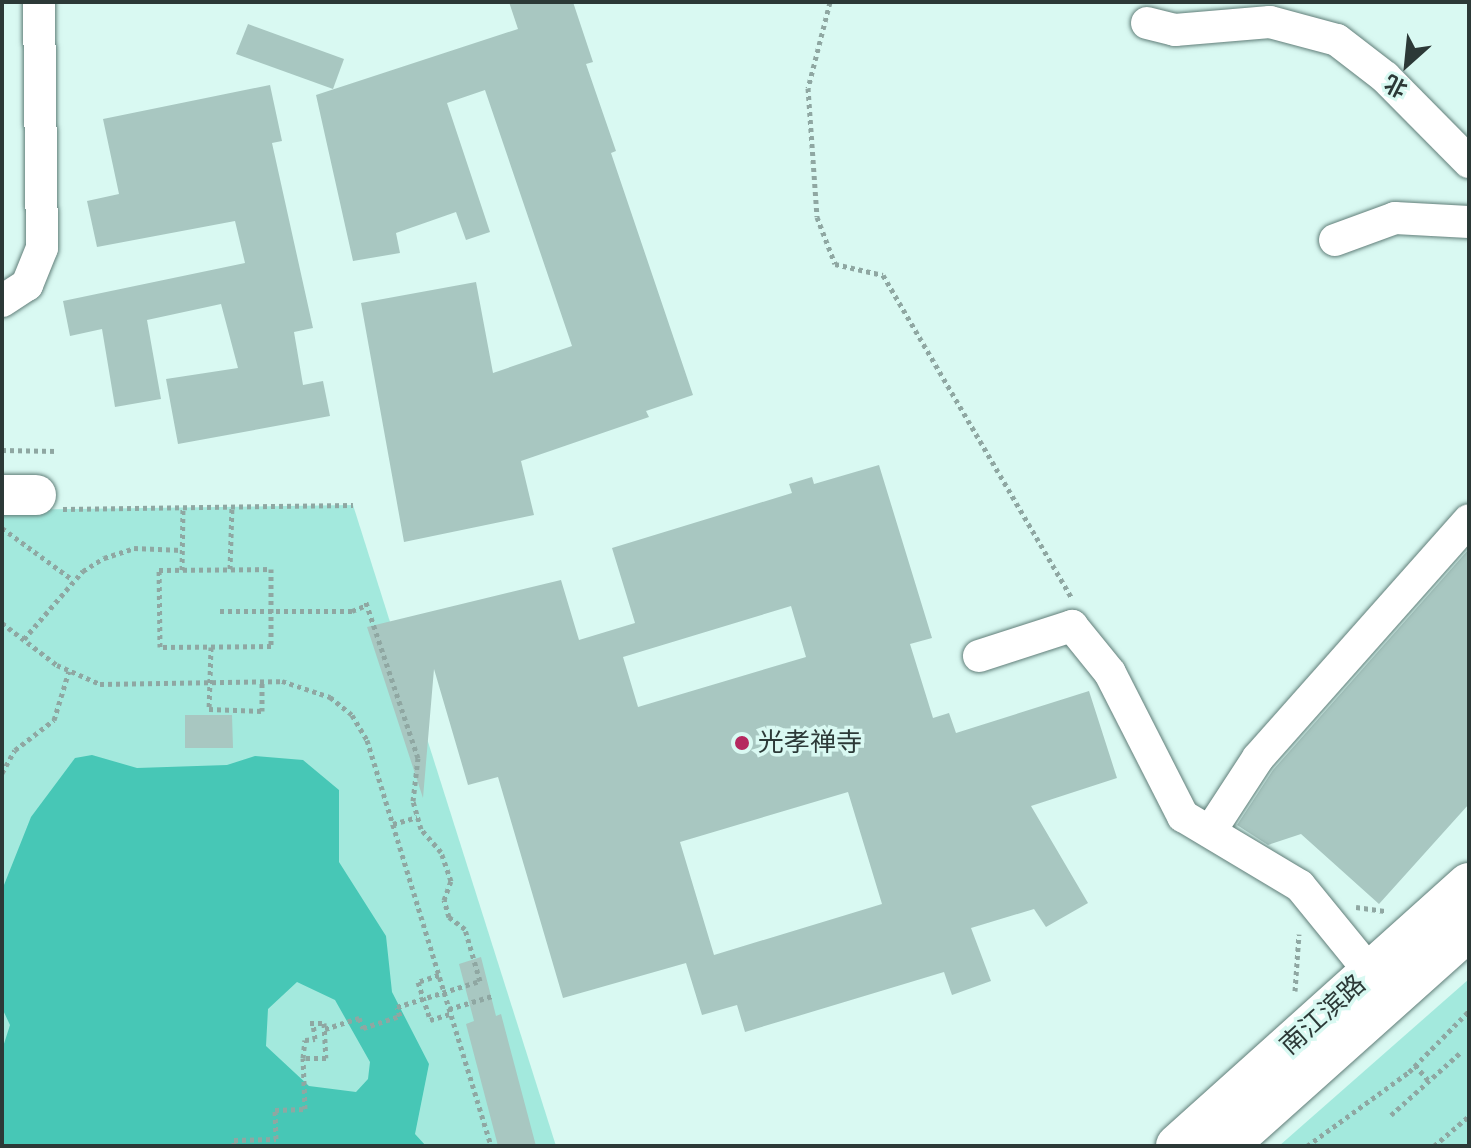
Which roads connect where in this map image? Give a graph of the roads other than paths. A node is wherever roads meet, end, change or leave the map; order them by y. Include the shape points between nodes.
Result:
1 (39, 2) edge
2 (1153, 17) edge
3 (1469, 162) edge
4 (1469, 222) edge
5 (1335, 240) dead end
6 (2, 301) edge
7 (1469, 520) edge
8 (979, 656) dead end
9 (1211, 830) junction
10 (1469, 885) edge
11 (1469, 928) edge
12 (1381, 985) junction
13 (1178, 1146) edge
14 (1225, 1146) edge

1 - 6 street via 42,248 27,285
2 - 3 street via 1270,22 1337,40 1385,77
4 - 5 street via 1395,218
7 - 9 street via 1258,758
8 - 9 street via 1072,626 1110,673 1183,816
9 - 12 street via 1300,886
10 - 12 main road, 南江滨路
11 - 12 main road, 南江滨路
12 - 13 main road, 南江滨路
12 - 14 main road, 南江滨路

